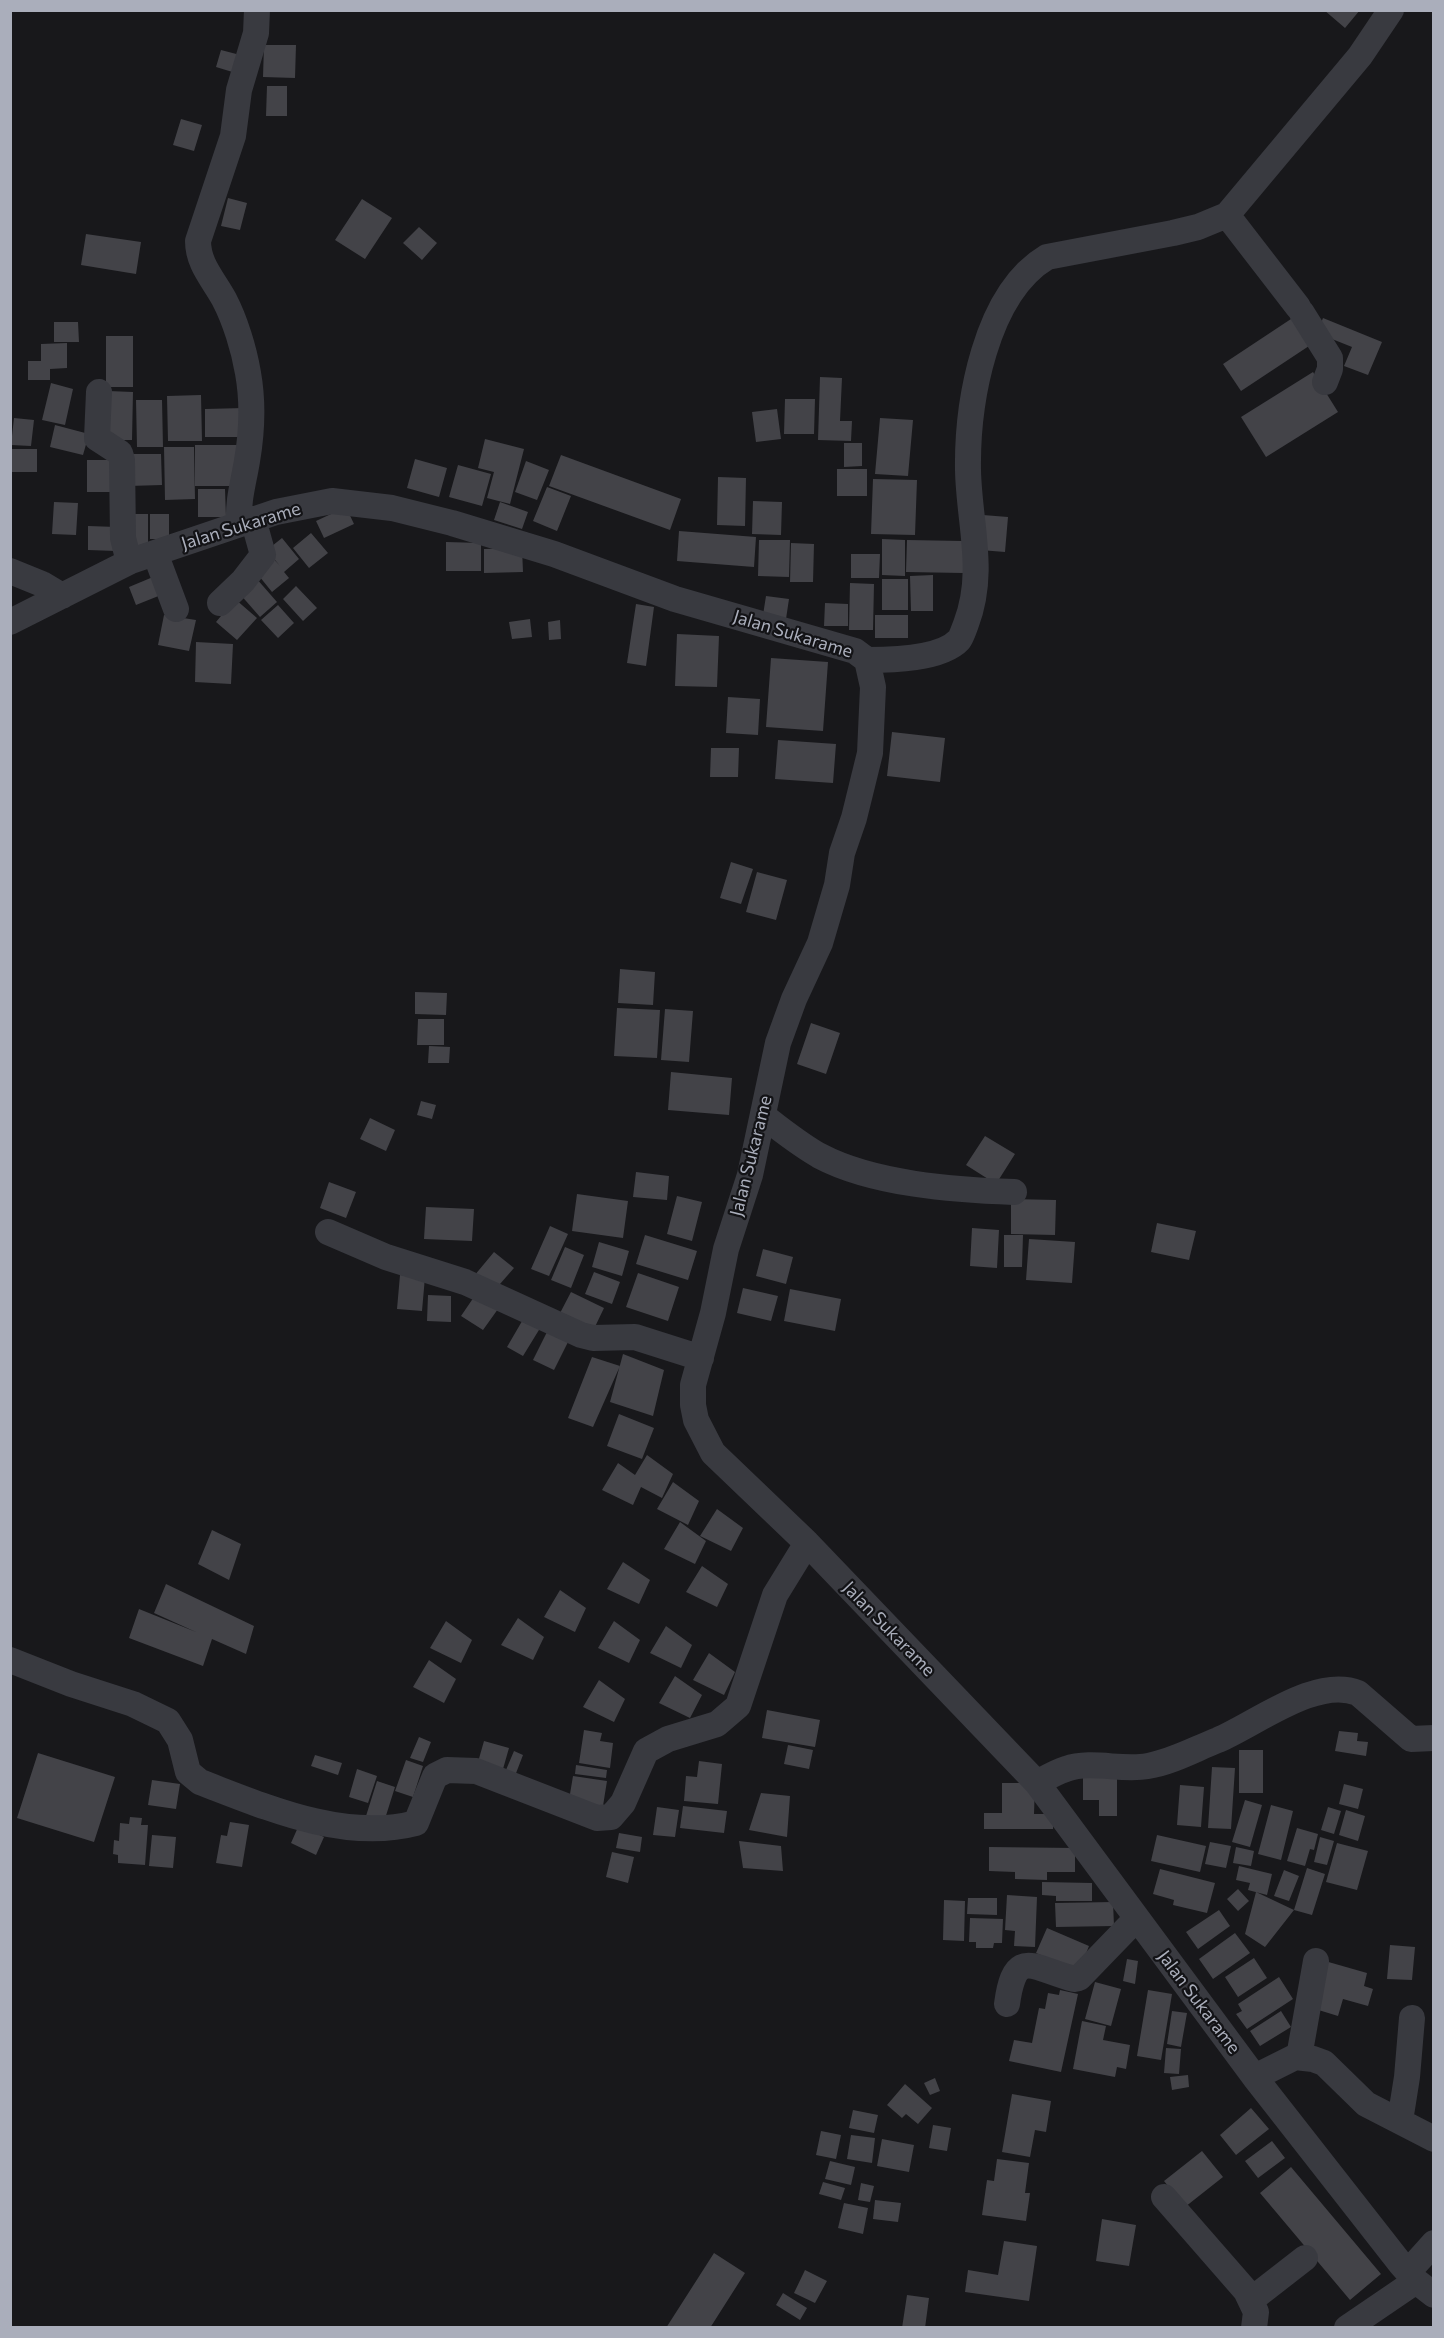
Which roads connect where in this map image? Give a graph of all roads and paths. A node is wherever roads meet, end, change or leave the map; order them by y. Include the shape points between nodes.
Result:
1 (257, 10) edge
2 (1391, 10) edge
3 (1227, 215) junction
4 (1325, 382) dead end
5 (99, 392) dead end
6 (246, 522) junction
7 (155, 552) junction
8 (129, 562) junction
9 (10, 571) edge
10 (62, 596) junction
11 (220, 603) dead end
12 (176, 609) dead end
13 (10, 622) edge
14 (867, 660) junction
15 (763, 1116) junction
16 (1014, 1192) dead end
17 (328, 1232) dead end
18 (701, 1358) junction
19 (807, 1543) junction
20 (10, 1660) edge
21 (1434, 1738) edge
22 (1037, 1783) junction
23 (1137, 1918) junction
24 (1316, 1961) dead end
25 (1007, 2004) dead end
26 (1412, 2018) dead end
27 (1299, 2057) junction
28 (1255, 2077) junction
29 (1400, 2121) junction
30 (1434, 2139) edge
31 (1164, 2197) dead end
32 (1434, 2243) edge
33 (1305, 2258) dead end
34 (1419, 2283) edge
35 (1251, 2300) junction
36 (1254, 2328) edge
37 (1347, 2328) edge

1 - 6 street via 256,33 239,90 233,136 198,241 201,260 224,300 248,371 248,457 238,498
2 - 3 street via 1360,56
3 - 4 street via 1300,310 1330,358
3 - 14 street via 1198,227 1135,242 1047,257 1034,265 1011,292 987,341 969,433 968,471 977,573 960,639 947,648 906,659
5 - 8 street via 97,438 120,453 122,460 123,538
6 - 7 street, Jalan Sukarame
6 - 11 street via 263,555
6 - 14 street, Jalan Sukarame via 332,501 392,508 554,554 675,599 855,651
7 - 8 street, Jalan Sukarame
7 - 12 street
8 - 10 street, Jalan Sukarame
9 - 10 street
10 - 13 street, Jalan Sukarame
14 - 15 street, Jalan Sukarame via 873,687 870,753 820,943 778,1043
15 - 16 street via 820,1156 849,1168 884,1178 965,1190
15 - 18 street, Jalan Sukarame
17 - 18 street via 386,1257 465,1282 581,1335 635,1337
18 - 19 street, Jalan Sukarame via 693,1385 693,1405 707,1444
19 - 20 street via 775,1595 738,1706 717,1724 668,1739 646,1751 623,1803 611,1817 597,1818 476,1771 447,1770 435,1776 416,1823 370,1828 311,1822 200,1782 188,1772 180,1740 168,1721 133,1704
19 - 22 street, Jalan Sukarame
21 - 22 street via 1411,1739 1358,1693 1329,1690 1296,1701 1222,1739 1170,1760 1148,1766 1067,1768
22 - 23 street, Jalan Sukarame
23 - 25 street via 1079,1978 1031,1966 1019,1968 1010,1985
23 - 28 street, Jalan Sukarame
24 - 27 street
26 - 29 street
27 - 28 street
27 - 29 street via 1324,2063 1366,2104
28 - 34 street, Jalan Sukarame
29 - 30 street
31 - 35 street
32 - 34 street
33 - 35 street
34 - 37 street
35 - 36 street via 1256,2312

